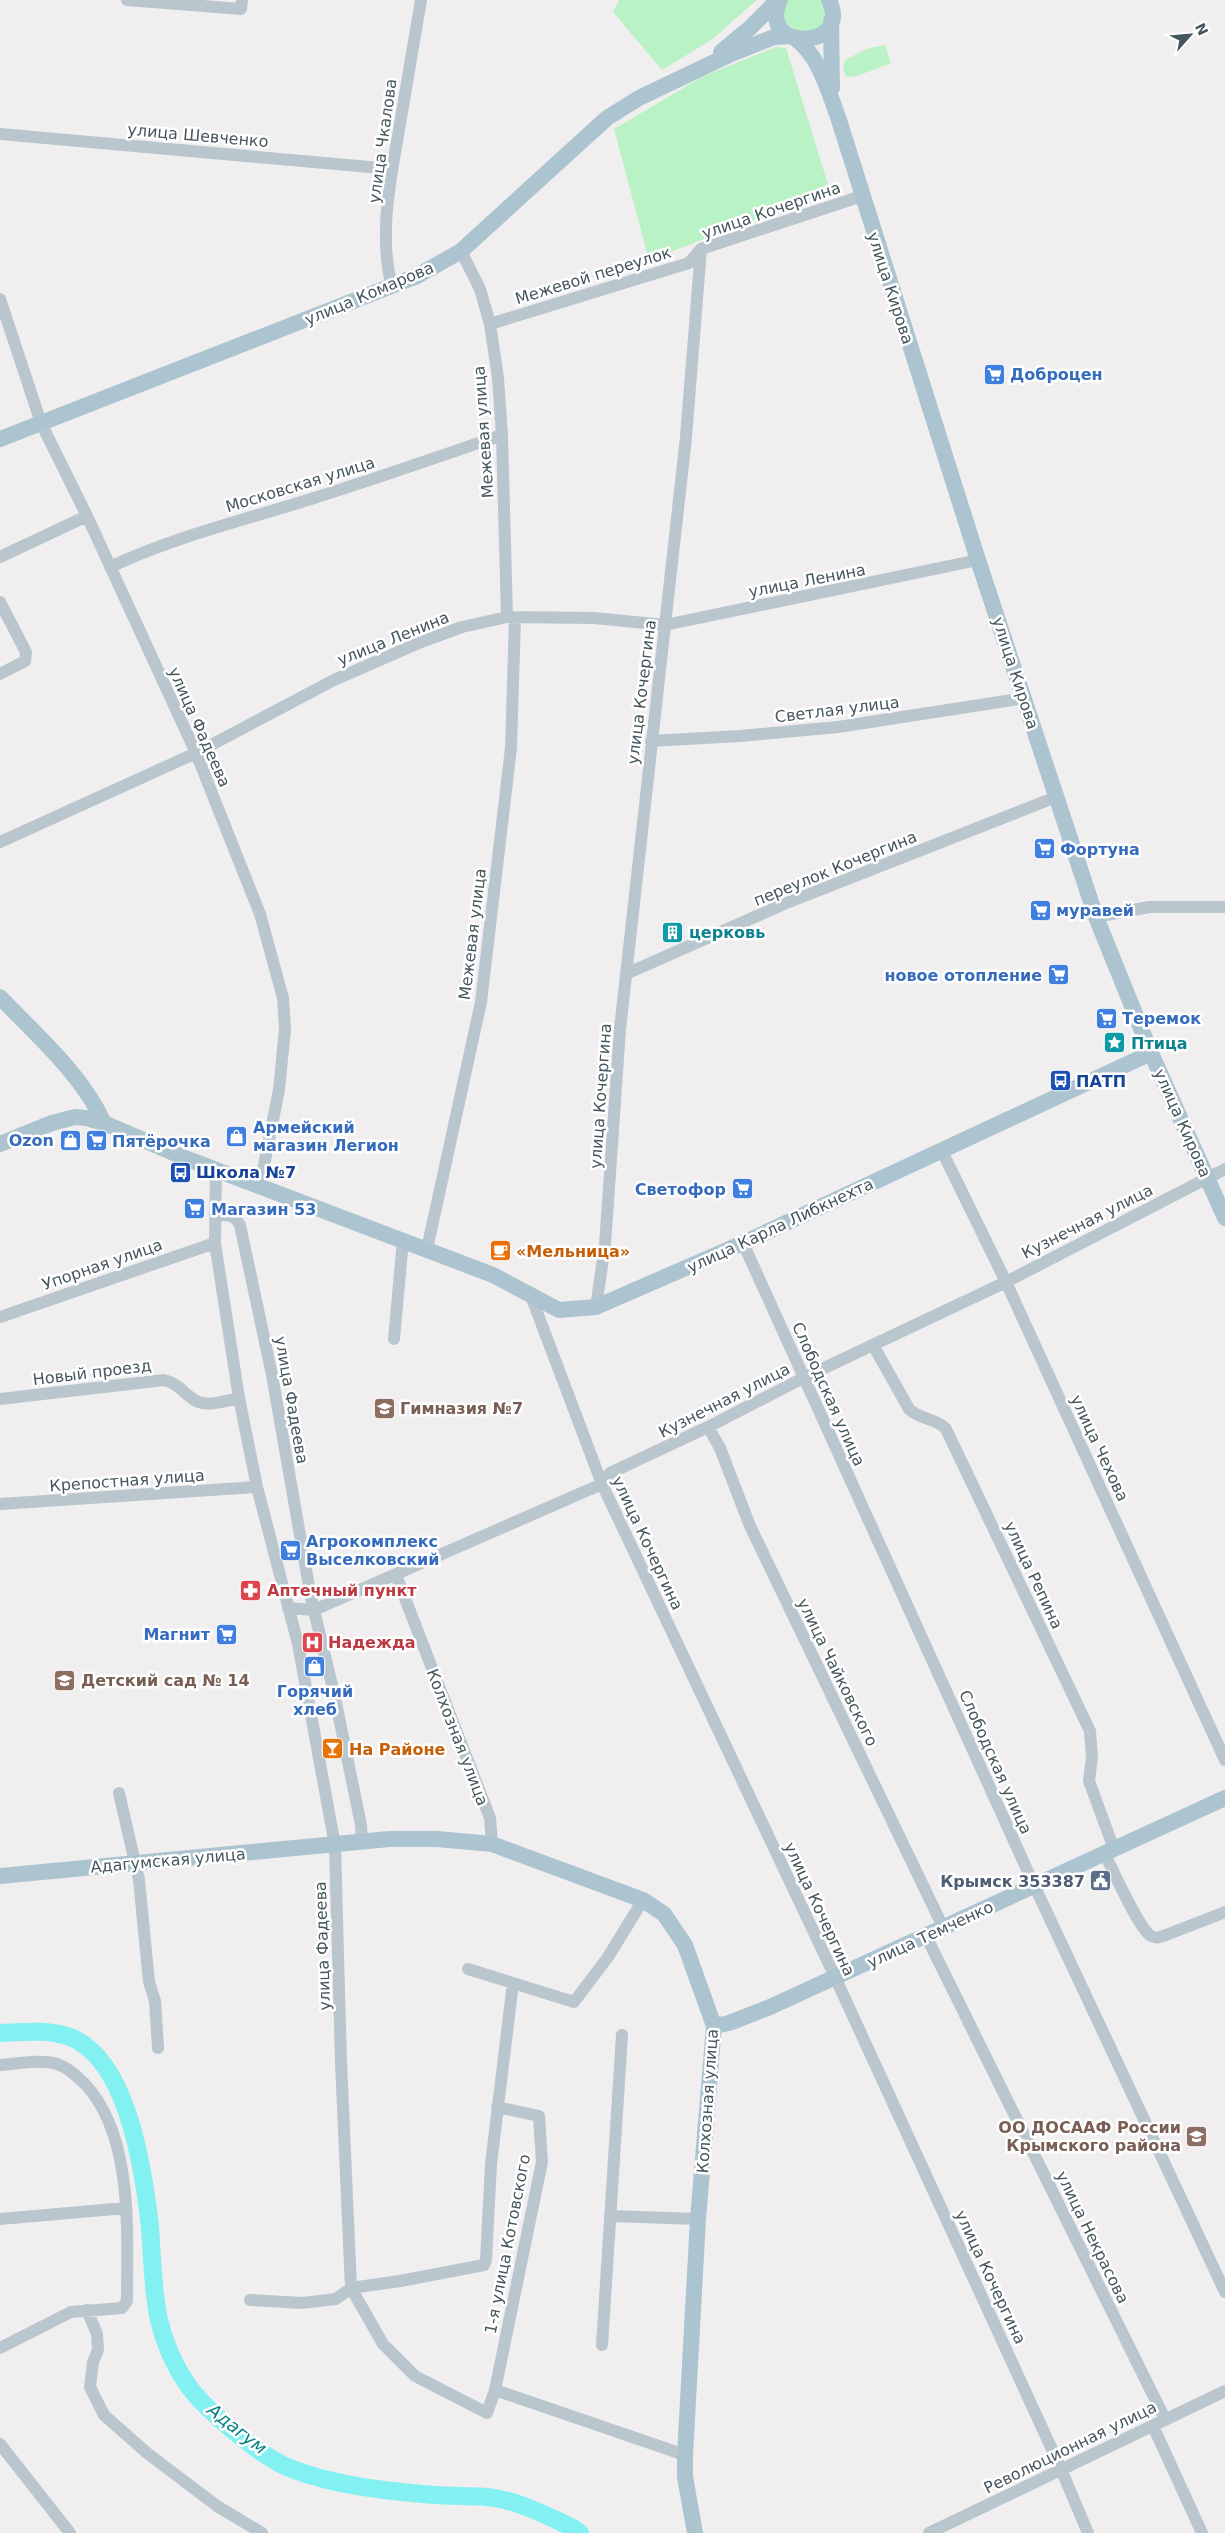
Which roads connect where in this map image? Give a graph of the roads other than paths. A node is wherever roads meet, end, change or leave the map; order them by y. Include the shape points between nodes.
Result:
1 (127, 0) edge
2 (242, 0) edge
3 (421, 0) edge
4 (779, 0) edge
5 (832, 7) edge
6 (793, 38) junction
7 (693, 71) junction
8 (838, 117) junction
9 (0, 134) edge
10 (392, 169) junction
11 (862, 196) junction
12 (701, 249) junction
13 (461, 251) junction
14 (392, 287) junction
15 (0, 299) edge
16 (490, 324) junction
17 (41, 423) junction
18 (502, 435) junction
19 (0, 439) edge
20 (87, 516) junction
21 (0, 557) edge
22 (978, 560) junction
23 (110, 567) junction
24 (0, 602) edge
25 (511, 617) junction
26 (665, 625) junction
27 (0, 674) edge
28 (1025, 698) junction
29 (651, 741) junction
30 (196, 754) junction
31 (1056, 798) junction
32 (0, 842) edge
33 (1225, 907) edge
34 (1096, 917) junction
35 (628, 974) junction
36 (0, 997) edge
37 (1151, 1053) junction
38 (104, 1123) junction
39 (0, 1144) edge
40 (942, 1151) junction
41 (1225, 1169) edge
42 (216, 1170) junction
43 (1207, 1178) junction
44 (260, 1185) junction
45 (215, 1215) junction
46 (1225, 1218) edge
47 (402, 1240) junction
48 (215, 1243) junction
49 (743, 1244) junction
50 (427, 1249) junction
51 (1006, 1282) junction
52 (531, 1296) junction
53 (596, 1307) junction
54 (0, 1317) edge
55 (394, 1339) dead end
56 (873, 1344) junction
57 (803, 1378) junction
58 (239, 1398) junction
59 (0, 1399) edge
60 (708, 1427) junction
61 (602, 1484) junction
62 (257, 1487) junction
63 (0, 1504) edge
64 (396, 1575) junction
65 (288, 1608) junction
66 (314, 1610) junction
67 (1225, 1760) edge
68 (119, 1793) dead end
69 (1225, 1798) edge
70 (362, 1843) junction
71 (492, 1844) junction
72 (335, 1845) junction
73 (1109, 1851) junction
74 (134, 1864) junction
75 (0, 1876) edge
76 (1034, 1885) junction
77 (643, 1900) junction
78 (1225, 1912) edge
79 (944, 1929) junction
80 (926, 1936) junction
81 (468, 1969) dead end
82 (835, 1977) junction
83 (513, 1983) junction
84 (714, 2026) junction
85 (622, 2035) dead end
86 (158, 2048) dead end
87 (0, 2066) edge
88 (497, 2107) junction
89 (126, 2208) junction
90 (610, 2216) junction
91 (0, 2219) edge
92 (698, 2219) junction
93 (351, 2288) junction
94 (1225, 2292) edge
95 (250, 2300) dead end
96 (87, 2310) junction
97 (602, 2344) dead end
98 (0, 2348) edge
99 (494, 2390) junction
100 (1225, 2391) edge
101 (1164, 2419) junction
102 (1153, 2426) junction
103 (0, 2444) edge
104 (685, 2455) junction
105 (1061, 2469) junction
106 (70, 2533) edge
107 (262, 2533) edge
108 (695, 2533) edge
109 (929, 2533) edge
110 (1088, 2533) edge
111 (1202, 2533) edge

1 - 2 street via 241,9
3 - 10 street, улица Чкалова
4 - 6 main road via 776,16 779,24
4 - 7 main road via 728,47
5 - 6 main road via 820,36 812,40
5 - 8 main road via 830,77
6 - 7 main road via 774,37
6 - 8 main road via 808,51 815,63
7 - 13 main road, улица Комарова via 607,118
8 - 11 main road, улица Кирова
9 - 10 street, улица Шевченко
10 - 14 street, улица Чкалова via 386,234 387,269
11 - 12 street, улица Кочергина
11 - 22 main road, улица Кирова
12 - 16 street, Межевой переулок via 689,263
12 - 26 street, улица Кочергина via 686,436
13 - 14 main road, улица Комарова
13 - 16 street, Межевая улица via 480,289
14 - 17 main road, улица Комарова
15 - 17 street, улица Фадеева
16 - 18 street, Межевая улица
17 - 19 main road, улица Комарова
17 - 20 street, улица Фадеева
18 - 23 street, Московская улица via 213,528
18 - 25 street, Межевая улица
20 - 21 street
20 - 23 street, улица Фадеева
22 - 26 street, улица Ленина
22 - 28 main road, улица Кирова
23 - 30 street, улица Фадеева
24 - 27 street via 26,652 25,661
25 - 26 street, улица Ленина via 594,618
25 - 30 street, улица Ленина via 462,628 412,646 334,680
25 - 50 street, Межевая улица via 511,748 481,1002
26 - 29 street, улица Кочергина
28 - 29 street, Светлая улица via 838,727
28 - 31 main road, улица Кирова
29 - 35 street, улица Кочергина
30 - 32 street, улица Ленина
30 - 44 street, улица Фадеева via 260,914 283,998 284,1058
31 - 34 main road, улица Кирова
31 - 35 street, переулок Кочергина via 784,904
33 - 34 street via 1149,907
34 - 37 main road, улица Кирова
35 - 53 street, улица Кочергина via 620,1029 605,1245
36 - 38 main road via 74,1076
37 - 40 main road, улица Карла Либкнехта
37 - 43 main road, улица Кирова
38 - 39 main road, улица Карла Либкнехта via 86,1118 63,1119
38 - 42 main road, улица Карла Либкнехта
40 - 49 main road, улица Карла Либкнехта
40 - 51 street, улица Чехова
41 - 43 street, Кузнечная улица
42 - 44 main road, улица Карла Либкнехта
42 - 45 street, улица Фадеева
43 - 46 main road, улица Кирова
43 - 51 street, Кузнечная улица
44 - 47 main road, улица Карла Либкнехта
45 - 48 street, улица Фадеева
45 - 66 street, улица Фадеева via 230,1215 240,1226 272,1375
47 - 50 main road, улица Карла Либкнехта
47 - 55 street
48 - 54 street, Упорная улица
48 - 58 street, улица Фадеева
49 - 53 main road, улица Карла Либкнехта
49 - 57 street, Слободская улица
50 - 52 main road, улица Карла Либкнехта via 493,1275
51 - 56 street, Кузнечная улица
51 - 67 street, улица Чехова
52 - 53 main road, улица Карла Либкнехта via 559,1310
52 - 61 street, улица Кочергина
56 - 57 street, Кузнечная улица
56 - 73 street, улица Репина via 909,1409 916,1416 942,1424 946,1429 1090,1730 1092,1757 1089,1781
57 - 60 street, Кузнечная улица
57 - 76 street, Слободская улица
58 - 59 street, Новый проезд via 201,1403 177,1385 164,1380
58 - 62 street, улица Фадеева
60 - 61 street, Кузнечная улица via 610,1473
60 - 79 street, улица Чайковского via 720,1448 750,1526
61 - 64 street, Кузнечная улица
61 - 82 street, улица Кочергина
62 - 63 street, Крепостная улица
62 - 65 street, улица Фадеева
64 - 66 street, Кузнечная улица
64 - 71 street, Колхозная улица via 490,1818
65 - 66 street
65 - 72 street, улица Фадеева via 298,1644
66 - 70 street, улица Фадеева via 334,1693
68 - 74 street
69 - 73 main road, улица Темченко
70 - 71 main road, Колхозная улица via 389,1839 437,1839
70 - 72 main road, Колхозная улица
71 - 77 main road, Колхозная улица
72 - 74 main road, Адагумская улица
72 - 93 street, улица Фадеева
73 - 76 main road, улица Темченко
73 - 78 street, улица Репина via 1133,1911 1149,1935 1157,1938
74 - 75 main road, Адагумская улица
74 - 86 street via 139,1880 149,1982 155,2001
76 - 79 main road, улица Темченко
76 - 94 street, Слободская улица
77 - 83 street via 608,1957 574,2002
77 - 84 main road, Колхозная улица via 664,1914 685,1945
79 - 80 main road, улица Темченко
80 - 82 main road, улица Темченко
80 - 101 street, улица Некрасова
81 - 83 street
82 - 84 main road, улица Темченко via 770,2007
82 - 105 street, улица Кочергина
83 - 88 street, 1-я улица Котовского
84 - 92 main road, Колхозная улица
85 - 90 street
87 - 89 street via 36,2062 56,2064 72,2072 94,2094 109,2124 120,2158
88 - 93 street, 1-я улица Котовского via 484,2265
88 - 99 street, 1-я улица Котовского via 539,2116 542,2162
89 - 91 street
89 - 96 street via 127,2301 122,2308
90 - 92 street
90 - 97 street
92 - 104 main road, Колхозная улица
93 - 95 street via 336,2299 302,2303
93 - 99 street, улица Фадеева via 383,2344 415,2376 487,2413
96 - 98 street via 70,2312
96 - 107 street via 98,2342 90,2387 104,2415 147,2454 209,2500
99 - 104 street
100 - 101 street, Революционная улица
101 - 102 street, Революционная улица
102 - 105 street, Революционная улица
102 - 111 street
103 - 106 street
104 - 108 main road, Колхозная улица via 686,2484
105 - 109 street, Революционная улица
105 - 110 street, улица Кочергина

